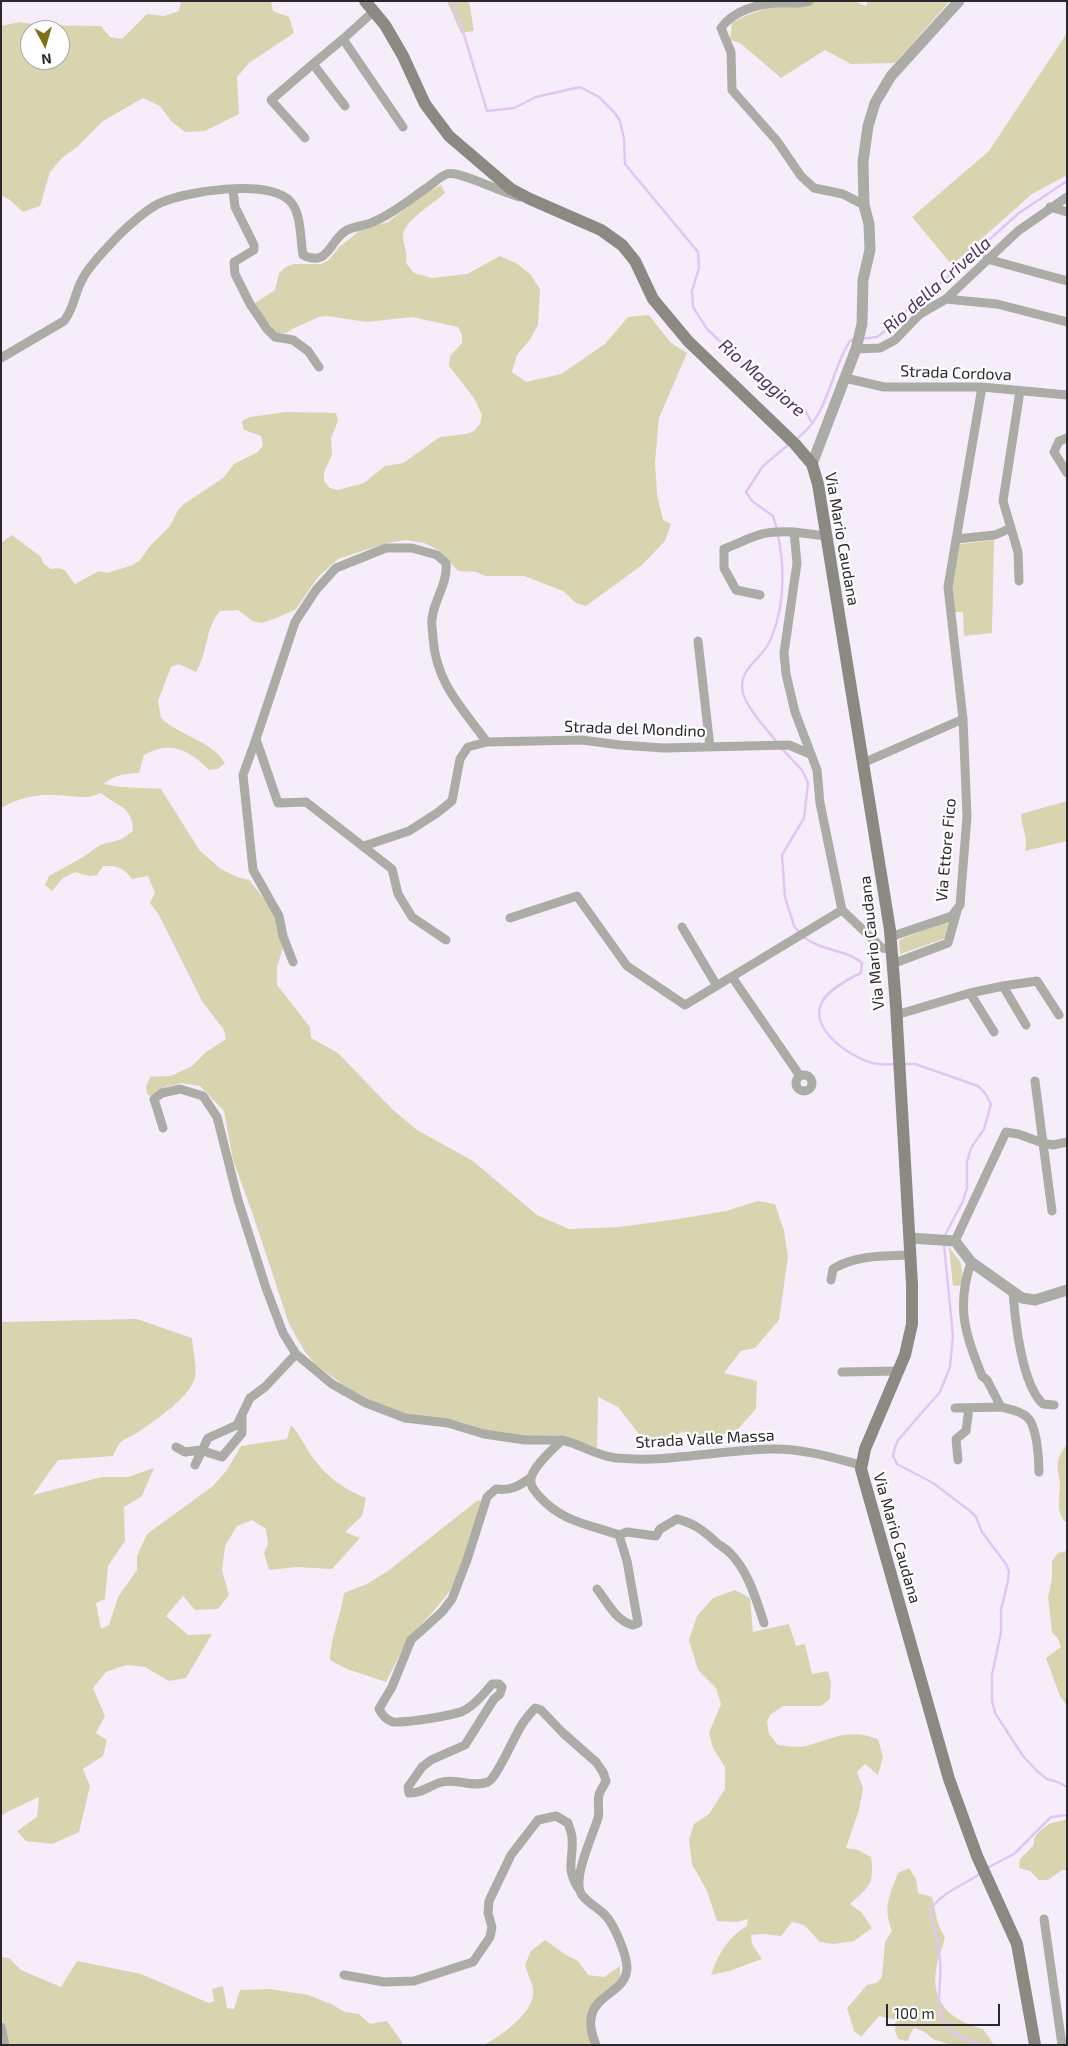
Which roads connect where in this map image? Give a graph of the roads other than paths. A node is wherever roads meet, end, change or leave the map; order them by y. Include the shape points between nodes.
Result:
1 (809, 1) edge
2 (959, 1) edge
3 (370, 6) edge
4 (343, 39) junction
5 (313, 64) junction
6 (345, 106) dead end
7 (403, 127) dead end
8 (305, 138) dead end
9 (233, 190) junction
10 (1067, 197) edge
11 (530, 199) junction
12 (864, 205) junction
13 (1050, 207) junction
14 (1067, 212) edge
15 (987, 259) junction
16 (1067, 281) edge
17 (946, 299) junction
18 (1067, 322) edge
19 (857, 343) junction
20 (1, 358) edge
21 (319, 367) dead end
22 (845, 378) junction
23 (982, 387) junction
24 (1020, 392) junction
25 (1067, 394) edge
26 (1067, 438) edge
27 (812, 464) junction
28 (1067, 473) edge
29 (1011, 528) junction
30 (794, 532) junction
31 (826, 536) junction
32 (956, 539) junction
33 (1019, 582) dead end
34 (760, 595) dead end
35 (698, 640) dead end
36 (963, 719) junction
37 (256, 740) junction
38 (487, 742) junction
39 (710, 747) junction
40 (810, 754) junction
41 (863, 763) junction
42 (364, 846) junction
43 (958, 908) junction
44 (842, 910) junction
45 (510, 918) dead end
46 (682, 927) dead end
47 (446, 940) dead end
48 (891, 943) junction
49 (293, 962) dead end
50 (892, 964) junction
51 (732, 977) junction
52 (717, 986) junction
53 (1003, 986) junction
54 (970, 993) junction
55 (896, 1015) junction
56 (1059, 1015) dead end
57 (1026, 1025) dead end
58 (994, 1032) dead end
59 (800, 1076) dead end
60 (1035, 1080) dead end
61 (163, 1128) dead end
62 (1067, 1142) edge
63 (1043, 1143) junction
64 (1052, 1210) dead end
65 (910, 1238) junction
66 (947, 1240) junction
67 (910, 1255) junction
68 (971, 1262) junction
69 (831, 1280) dead end
70 (1067, 1290) edge
71 (1013, 1292) junction
72 (296, 1354) junction
73 (899, 1371) junction
74 (842, 1372) dead end
75 (1054, 1405) dead end
76 (1001, 1407) junction
77 (956, 1408) dead end
78 (969, 1408) junction
79 (242, 1417) junction
80 (562, 1440) junction
81 (176, 1447) dead end
82 (203, 1451) junction
83 (958, 1460) dead end
84 (195, 1465) dead end
85 (860, 1465) junction
86 (1039, 1472) dead end
87 (530, 1478) junction
88 (619, 1534) junction
89 (597, 1589) dead end
90 (764, 1623) dead end
91 (580, 1890) junction
92 (1044, 1919) dead end
93 (344, 1975) dead end
94 (1, 2027) edge
95 (5, 2045) edge
96 (596, 2045) edge
97 (1035, 2045) edge
98 (1062, 2045) edge

1 - 12 street via 757,6 727,20 721,28 731,52 732,90 778,141 801,176 814,188 843,194
2 - 12 street via 891,76 875,103 863,162
3 - 4 street
3 - 11 main road, Via Mario Caudana via 403,56 425,104 449,136 511,189
4 - 5 street
4 - 7 street
5 - 6 street
5 - 8 street via 271,100
9 - 11 street via 272,191 289,201 296,213 303,255 311,259 322,257 348,230 393,212 448,174 460,174 507,195
9 - 20 street via 181,196 158,204 120,235 83,277 71,312 64,321
9 - 21 street via 235,207 254,245 254,250 234,262 235,274 267,329 275,337 294,340 308,351
10 - 13 street
11 - 27 main road, Via Mario Caudana via 601,230 622,245 635,261 653,299 688,341
12 - 19 street via 870,250 863,280 862,324
13 - 14 street
13 - 15 street
15 - 16 street
15 - 17 street
17 - 18 street via 997,304
17 - 19 street via 920,314 895,340 880,348
19 - 22 street
22 - 23 street, Strada Cordova via 884,388
22 - 27 street
23 - 24 street, Strada Cordova
23 - 32 street, Via Ettore Fico
24 - 25 street, Strada Cordova
24 - 29 street via 1003,501
26 - 28 street via 1059,441 1054,452
27 - 31 main road, Via Mario Caudana
29 - 32 street via 995,535
29 - 33 street via 1018,552
30 - 31 street
30 - 34 street via 757,534 724,549 724,568 736,590
30 - 40 street via 797,563 784,653 795,712
31 - 41 main road, Via Mario Caudana
32 - 36 street, Via Ettore Fico via 948,587
35 - 39 street
36 - 41 street
36 - 43 street, Via Ettore Fico via 968,816
37 - 38 street via 295,622 316,590 336,568 351,561 386,548 412,548 437,555 446,563 447,574 432,618 438,669 455,700
37 - 42 street via 278,803 306,802
37 - 49 street via 243,774 253,870 279,916
38 - 39 street, Strada del Mondino via 582,740 620,746
38 - 42 street, Strada del Mondino via 468,747 460,759 452,801 438,813 409,831
39 - 40 street, Strada del Mondino via 785,745
40 - 44 street via 817,770 821,812
41 - 48 main road, Via Mario Caudana
42 - 47 street via 392,869 398,894 412,917
43 - 48 street, Via Ettore Fico via 952,916
43 - 50 street via 948,943
44 - 48 street via 882,948
44 - 51 street
45 - 52 street via 577,896 627,966 685,1005
46 - 52 street
48 - 50 main road, Via Mario Caudana
50 - 55 main road, Via Mario Caudana
51 - 52 street
51 - 59 street
53 - 54 street
53 - 56 street via 1037,981
53 - 57 street
54 - 55 street
54 - 58 street
55 - 65 main road, Via Mario Caudana
60 - 63 street
61 - 72 street, Strada Valle Massa via 154,1099 162,1093 180,1089 203,1096 217,1117 238,1200 266,1288 283,1333
62 - 63 street
63 - 64 street
63 - 66 street via 1006,1132
65 - 66 street
65 - 67 main road, Via Mario Caudana
66 - 68 street
67 - 69 street via 844,1262 834,1270
67 - 73 main road, Via Mario Caudana via 912,1324
68 - 71 street
68 - 76 street via 963,1302 964,1328 982,1376
70 - 71 street via 1035,1300 1022,1298
71 - 75 street via 1018,1338 1029,1386 1043,1404
72 - 79 street via 250,1398
72 - 80 street, Strada Valle Massa via 332,1384 366,1403 405,1418 448,1423 484,1434 525,1440
73 - 74 street
73 - 85 main road, Via Mario Caudana
76 - 78 street
76 - 86 street via 1026,1416 1032,1424
77 - 78 street
78 - 83 street via 966,1431 956,1439
79 - 82 street via 237,1425 208,1438
79 - 82 street via 242,1433 222,1457
80 - 85 street, Strada Valle Massa via 613,1457 673,1459 773,1449 814,1453
80 - 87 street via 540,1462
81 - 82 street via 185,1452
82 - 84 street
85 - 97 main road, Via Mario Caudana via 949,1779 976,1856 1019,1951
87 - 88 street via 532,1487 556,1512 568,1519
87 - 91 street via 507,1490 496,1489 486,1497 468,1560 452,1599 411,1640 392,1687 379,1709 382,1716 391,1722 452,1715 469,1707 492,1684 502,1687 465,1745 431,1760 422,1768 408,1787 409,1793 416,1794 442,1782 488,1782 496,1774 522,1724 536,1708 542,1710 596,1762 606,1781 598,1796 599,1815 579,1874
88 - 89 street via 638,1623 627,1624 617,1617
88 - 90 street via 656,1536 668,1522 677,1519 704,1530 730,1553 742,1569
91 - 93 street via 571,1876 572,1838 568,1822 556,1816 538,1820 511,1855 489,1901 490,1937 473,1962 414,1981 384,1982
91 - 96 street via 606,1916 616,1934 627,1969 624,1979 594,2008 589,2022
92 - 98 street
94 - 95 street

